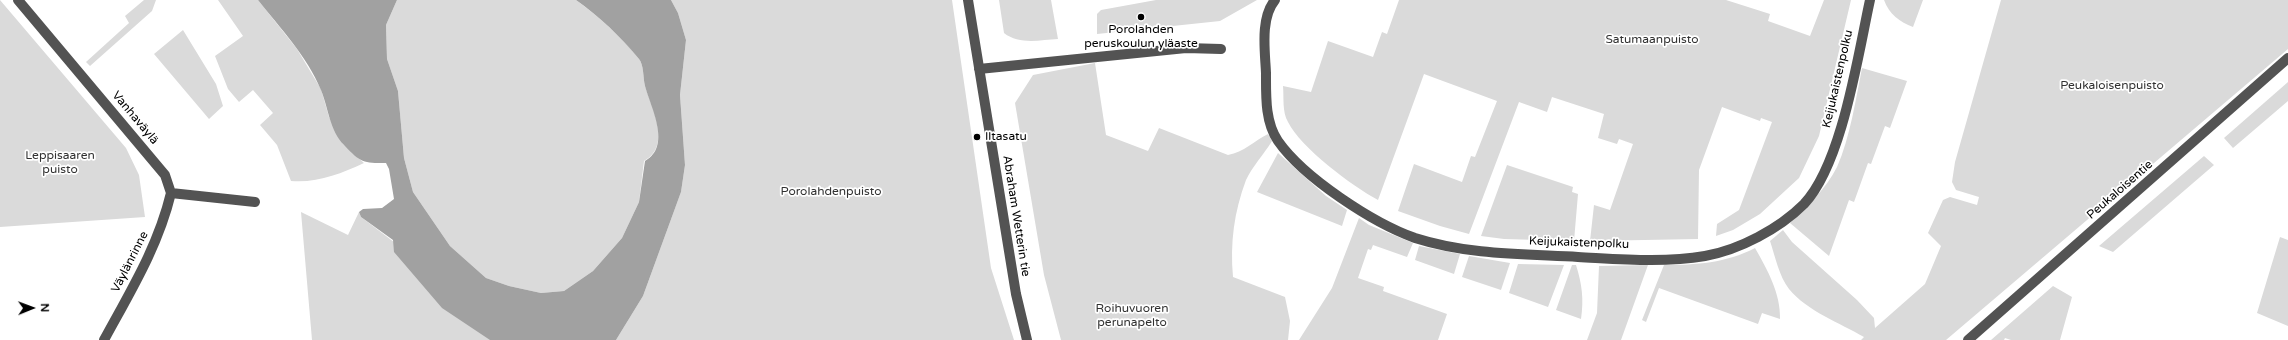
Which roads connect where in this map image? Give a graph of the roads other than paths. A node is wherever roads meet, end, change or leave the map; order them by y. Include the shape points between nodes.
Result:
1 (18, 0) edge
2 (968, 0) edge
3 (1275, 0) edge
4 (1870, 0) edge
5 (1221, 49) dead end
6 (2288, 58) edge
7 (979, 69) junction
8 (171, 193) junction
9 (255, 202) dead end
10 (104, 340) edge
11 (1027, 340) edge
12 (1968, 340) edge

1 - 8 street, Vanhaväylä via 165,175
2 - 7 street, Abraham Wetterin tie
3 - 4 street, Keijukaistenpolku via 1269,9 1267,21 1266,106 1277,140 1293,159 1357,209 1383,224 1412,236 1466,250 1666,259 1705,256 1731,249 1781,222 1805,203 1822,179 1839,134
5 - 7 street via 1186,48
6 - 12 street, Peukaloisentie
7 - 11 street, Abraham Wetterin tie via 1016,294
8 - 9 street
8 - 10 street, Väylänrinne via 164,222 154,247

